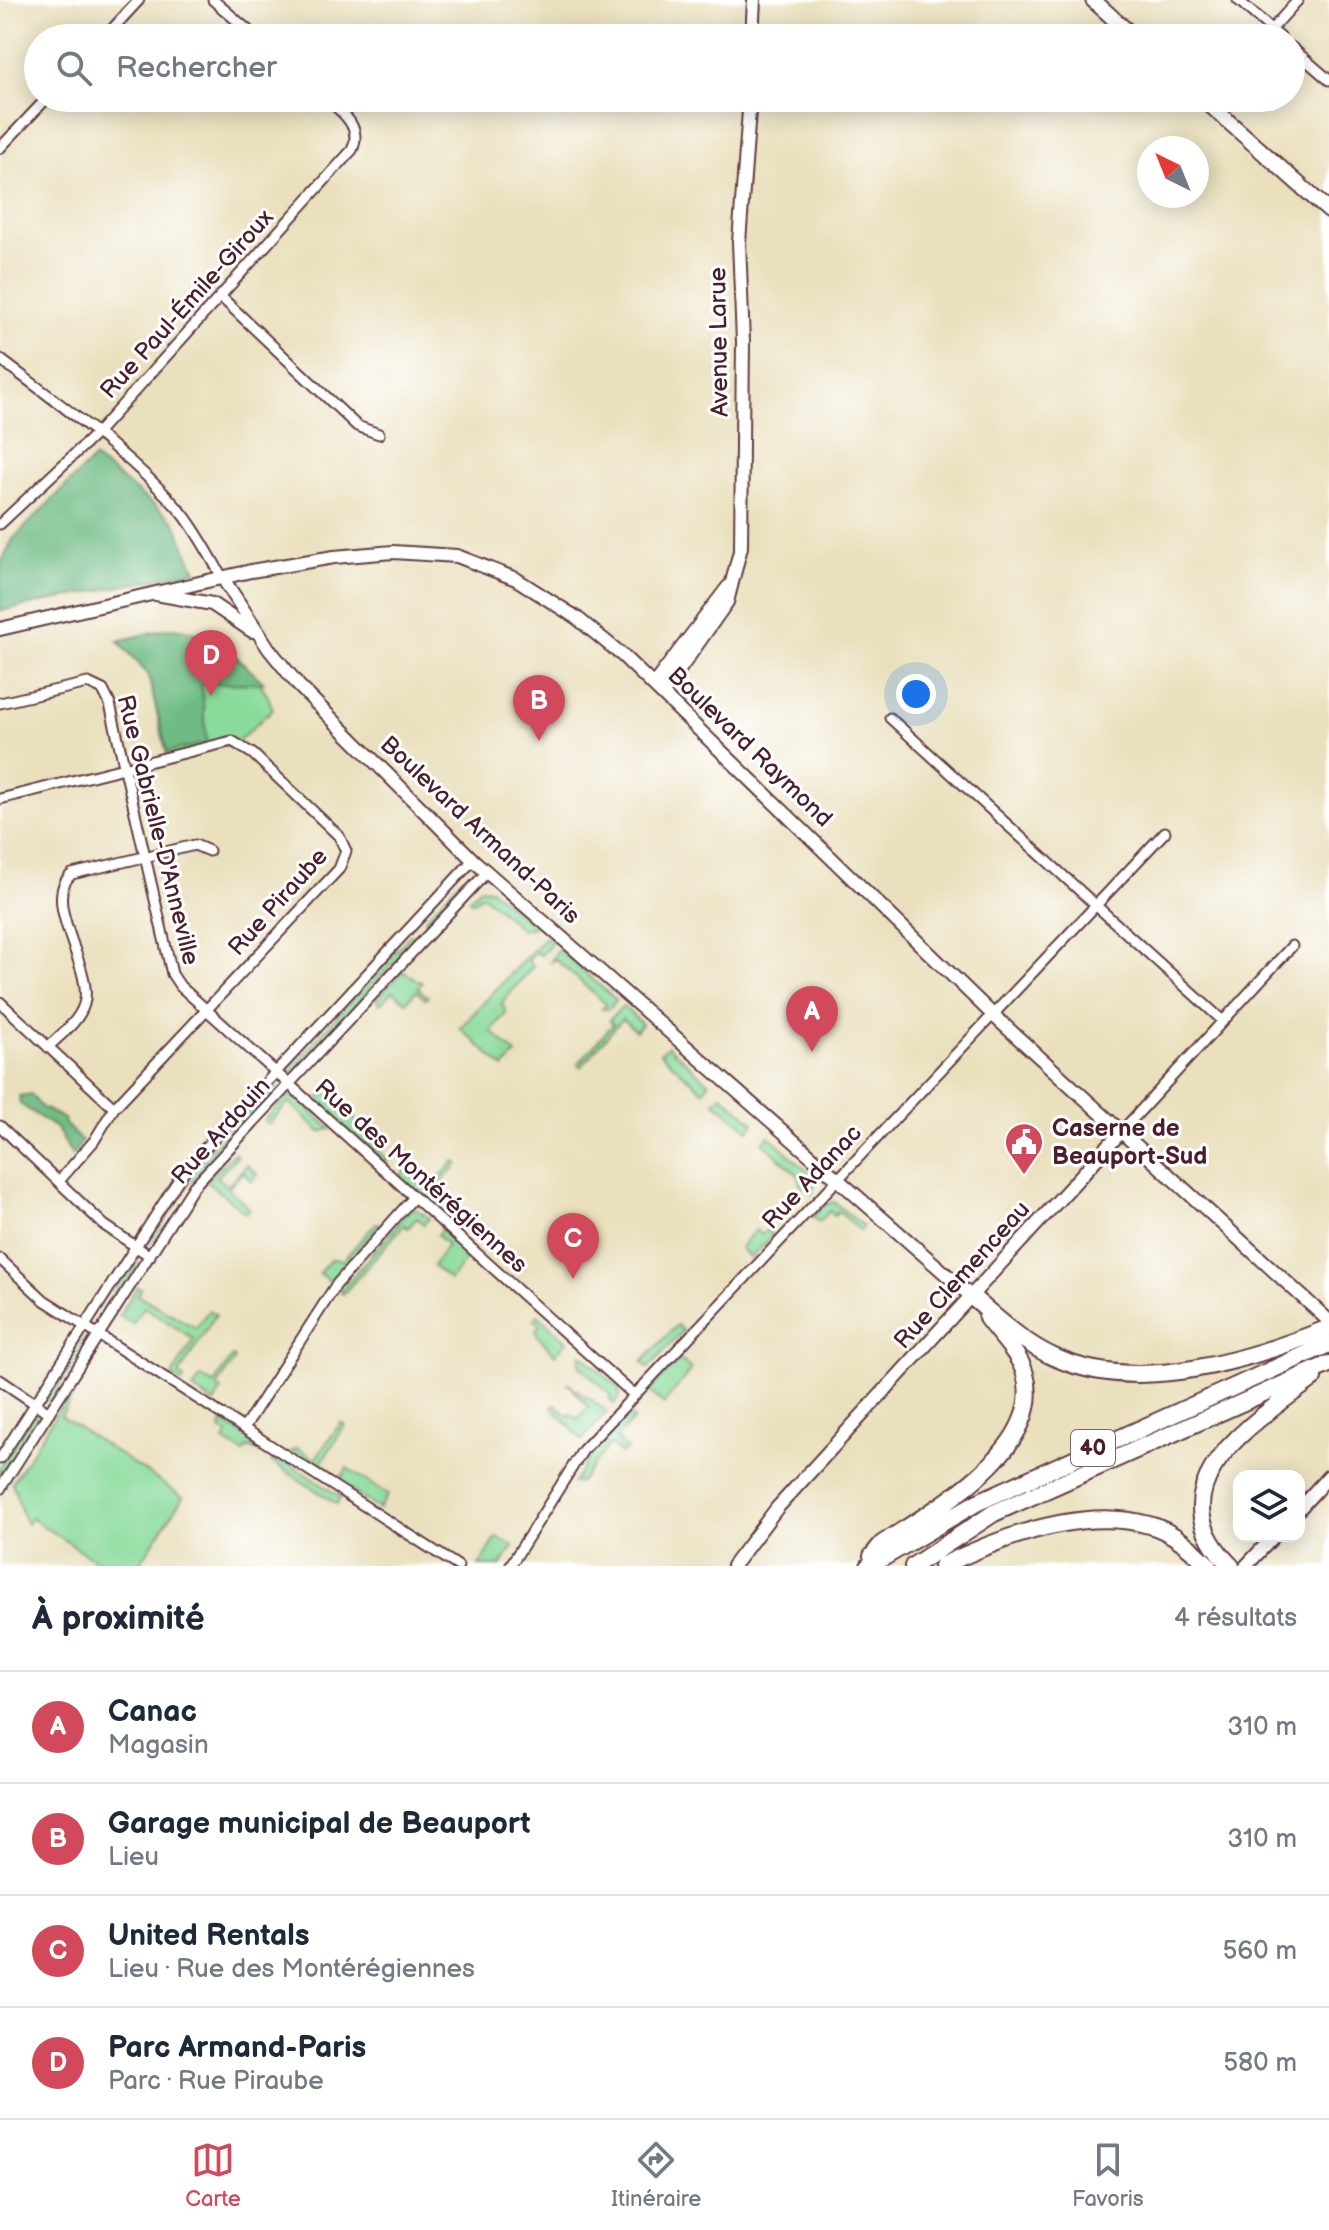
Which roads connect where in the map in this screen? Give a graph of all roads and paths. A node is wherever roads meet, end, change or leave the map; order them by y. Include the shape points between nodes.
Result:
1 (139, 0) edge
2 (213, 0) edge
3 (754, 0) edge
4 (1093, 0) edge
5 (1238, 0) edge
6 (1298, 0) edge
7 (117, 24) edge
8 (241, 24) edge
9 (753, 24) edge
10 (1120, 24) edge
11 (1264, 24) edge
12 (1276, 24) edge
13 (1305, 59) edge
14 (1329, 80) edge
15 (34, 112) edge
16 (341, 112) edge
17 (749, 112) edge
18 (1218, 112) edge
19 (0, 148) edge
20 (1329, 211) edge
21 (220, 296) junction
22 (0, 359) edge
23 (97, 433) junction
24 (379, 434) dead end
25 (0, 524) edge
26 (222, 577) junction
27 (149, 593) junction
28 (0, 629) edge
29 (261, 638) junction
30 (659, 689) junction
31 (0, 703) edge
32 (890, 718) dead end
33 (124, 767) junction
34 (0, 799) edge
35 (1165, 832) dead end
36 (209, 851) dead end
37 (145, 857) junction
38 (473, 860) junction
39 (487, 872) junction
40 (1096, 905) junction
41 (1292, 946) dead end
42 (0, 1002) edge
43 (206, 1010) junction
44 (992, 1014) junction
45 (1223, 1021) junction
46 (48, 1047) junction
47 (276, 1073) junction
48 (289, 1084) junction
49 (114, 1108) junction
50 (0, 1126) edge
51 (1120, 1133) junction
52 (836, 1180) junction
53 (59, 1181) junction
54 (414, 1197) junction
55 (135, 1247) junction
56 (150, 1256) junction
57 (0, 1259) edge
58 (972, 1297) junction
59 (84, 1326) junction
60 (1326, 1334) edge
61 (99, 1336) junction
62 (1329, 1365) edge
63 (0, 1380) edge
64 (634, 1395) junction
65 (35, 1404) junction
66 (49, 1413) junction
67 (244, 1428) junction
68 (0, 1459) edge
69 (1329, 1476) edge
70 (0, 1488) edge
71 (1305, 1502) edge
72 (1268, 1542) edge
73 (458, 1566) edge
74 (510, 1566) edge
75 (733, 1566) edge
76 (866, 1566) edge
77 (913, 1566) edge
78 (942, 1566) edge
79 (1209, 1566) edge
80 (1231, 1566) edge
81 (1246, 1566) edge

1 - 7 street
2 - 8 street
3 - 9 street
4 - 10 main road
5 - 11 street
6 - 12 street
13 - 14 street
15 - 19 street
16 - 21 street, Rue Paul-Émile-Giroux via 351,122 356,142 352,150
17 - 30 street, Avenue Larue via 739,242 741,547 727,602
18 - 20 main road
21 - 23 street, Rue Paul-Émile-Giroux
21 - 24 street via 357,426
22 - 23 street, Boulevard Armand-Paris
23 - 25 street, Rue Paul-Émile-Giroux
23 - 26 street, Boulevard Armand-Paris via 184,515
26 - 27 street, Boulevard Raymond
26 - 29 street, Boulevard Armand-Paris
26 - 30 street, Boulevard Raymond via 393,552 457,556 516,579 577,618
27 - 28 street, Boulevard Raymond
27 - 29 street via 212,604
29 - 38 street, Boulevard Armand-Paris via 315,704
30 - 44 street, Boulevard Raymond
31 - 33 street, Rue Gabrielle-D'Anneville via 88,683 97,686 110,704
32 - 40 street
33 - 34 street
33 - 37 street, Rue Gabrielle-D'Anneville
33 - 43 street, Rue Piraube via 232,741 253,754 339,836 346,851 339,869
35 - 40 street, Rue Adanac
36 - 37 street via 195,845
37 - 43 street, Rue Gabrielle-D'Anneville via 172,974
37 - 46 street via 72,874 62,884 86,994 77,1018
38 - 39 street, Boulevard Armand-Paris
38 - 47 street, Rue Ardouin
39 - 48 street, Rue Ardouin
39 - 52 street, Boulevard Armand-Paris
40 - 44 street, Rue Adanac
40 - 45 street
41 - 45 street, Rue Clemenceau
42 - 46 street
43 - 47 street, Rue Gabrielle-D'Anneville
43 - 49 street, Rue Piraube
44 - 51 street, Boulevard Raymond
44 - 52 street, Rue Adanac
45 - 51 street, Rue Clemenceau
46 - 49 street
47 - 48 street, Rue Gabrielle-D'Anneville
47 - 55 street, Rue Ardouin via 184,1171
48 - 54 street, Rue des Montérégiennes
48 - 56 street, Rue Ardouin via 194,1186
49 - 53 street, Rue Piraube
50 - 53 street
51 - 58 street, Rue Clemenceau
51 - 60 street, Boulevard Raymond
52 - 58 street, Boulevard Armand-Paris
52 - 64 street, Rue Adanac
53 - 55 street
54 - 64 street, Rue des Montérégiennes
54 - 67 street via 336,1285
55 - 56 street
55 - 59 street, Rue Ardouin
56 - 61 street, Rue Ardouin
57 - 59 street via 44,1300
58 - 60 highway via 1055,1358 1088,1371 1128,1376 1178,1371
58 - 75 street, Rue Clemenceau via 777,1508
58 - 76 highway via 1026,1377 1020,1425 1003,1454 962,1490 882,1544
59 - 61 street
59 - 65 street, Rue Ardouin
60 - 76 highway, 40 via 976,1503
61 - 66 street, Rue Ardouin
61 - 67 street
62 - 77 highway, 40 via 994,1513
62 - 80 highway via 1249,1427 1222,1453 1203,1486 1199,1508 1205,1533
63 - 65 street
64 - 74 street, Rue Adanac via 583,1450
65 - 66 street
65 - 68 street, Rue Ardouin
66 - 70 street, Rue Ardouin
67 - 73 street
69 - 71 street
72 - 81 street
78 - 79 highway via 1014,1537 1086,1520 1151,1525 1173,1535

